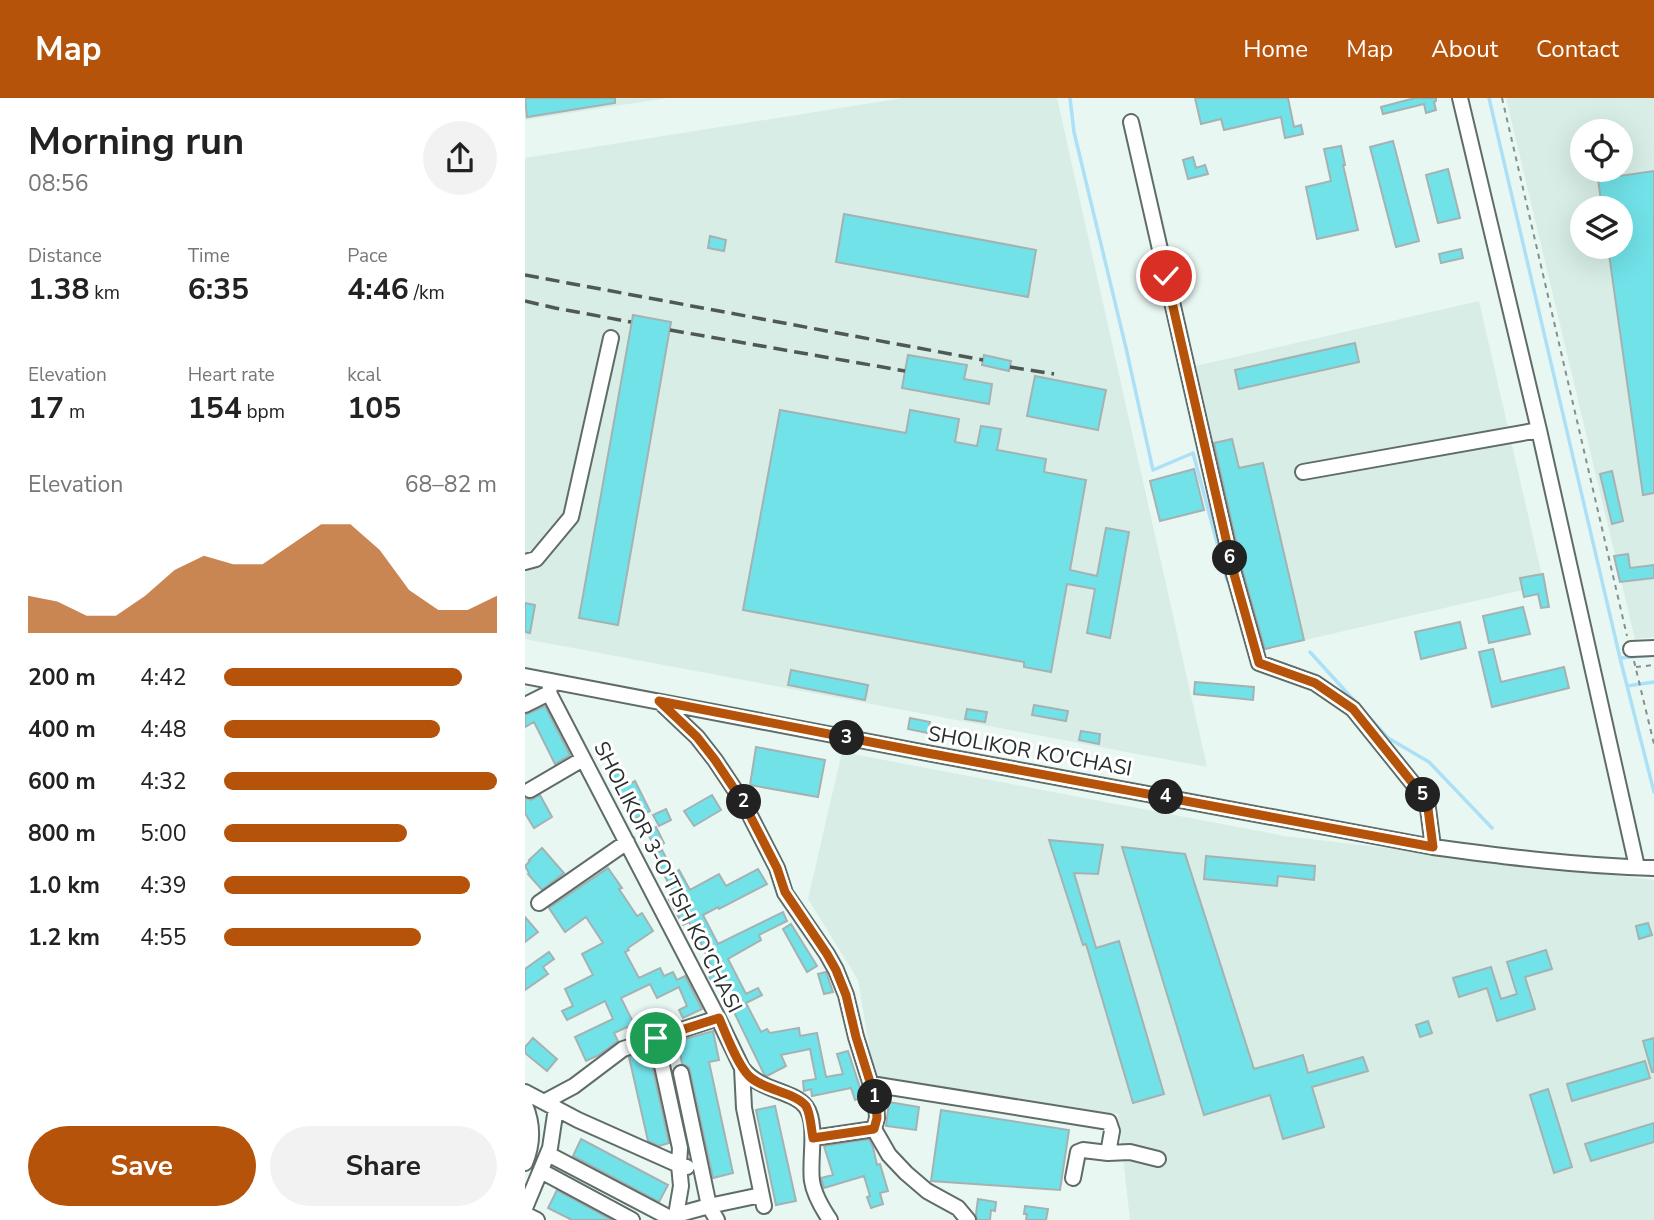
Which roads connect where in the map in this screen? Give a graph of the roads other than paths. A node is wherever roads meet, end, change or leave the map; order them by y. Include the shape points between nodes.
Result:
1 (1460, 98) edge
2 (1131, 122) dead end
3 (611, 338) dead end
4 (1539, 430) junction
5 (1303, 472) dead end
6 (525, 562) edge
7 (1654, 648) edge
8 (1631, 649) road end
9 (525, 676) edge
10 (550, 687) junction
11 (659, 701) junction
12 (525, 705) edge
13 (583, 759) junction
14 (530, 790) dead end
15 (627, 842) junction
16 (1433, 847) junction
17 (1637, 867) junction
18 (1654, 868) edge
19 (539, 903) dead end
20 (719, 1018) junction
21 (656, 1038) junction
22 (742, 1068) junction
23 (681, 1073) dead end
24 (871, 1084) junction
25 (525, 1092) edge
26 (525, 1105) edge
27 (550, 1105) junction
28 (874, 1129) junction
29 (813, 1138) junction
30 (1108, 1153) junction
31 (548, 1154) junction
32 (1158, 1158) dead end
33 (525, 1163) edge
34 (679, 1165) junction
35 (541, 1171) junction
36 (701, 1171) junction
37 (1073, 1178) dead end
38 (709, 1206) junction
39 (525, 1208) edge
40 (525, 1214) edge
41 (677, 1217) edge
42 (537, 1220) edge
43 (632, 1220) edge
44 (717, 1220) edge
45 (830, 1220) edge
46 (968, 1220) edge

1 - 4 street
2 - 16 street via 1234,574 1259,663 1315,683 1353,709 1427,801
3 - 6 street via 571,517 536,559
4 - 5 street
4 - 17 street
7 - 8 street
9 - 10 street, SHOLIKOR KO'CHASI
10 - 11 street, SHOLIKOR KO'CHASI
10 - 12 street
10 - 13 street, SHOLIKOR 3-O'TISH KO'CHASI
11 - 16 street, SHOLIKOR KO'CHASI
11 - 24 street via 697,737 743,802 785,892 836,970
13 - 14 street
13 - 15 street, SHOLIKOR 3-O'TISH KO'CHASI
15 - 19 street
15 - 20 street, SHOLIKOR 3-O'TISH KO'CHASI
16 - 17 street, SHOLIKOR KO'CHASI
17 - 18 street, SHOLIKOR KO'CHASI
20 - 21 street
20 - 22 street, SHOLIKOR 3-O'TISH KO'CHASI
21 - 27 street via 623,1049
21 - 34 street via 680,1149
22 - 29 street, SHOLIKOR 3-O'TISH KO'CHASI via 758,1083 801,1102 809,1112
22 - 38 street via 744,1108 763,1200
23 - 36 street
24 - 28 street via 877,1109
24 - 30 street via 1105,1120 1111,1126
25 - 27 street
26 - 33 street via 531,1139
27 - 31 street
27 - 34 street
28 - 29 street
28 - 46 street via 906,1173 958,1208
29 - 45 street, SHOLIKOR 3-O'TISH KO'CHASI via 813,1188
30 - 32 street
30 - 37 street via 1080,1150
31 - 35 street
31 - 41 street
34 - 36 street
34 - 41 street
35 - 39 street
35 - 43 street
36 - 38 street
38 - 41 street
38 - 44 street
40 - 42 street

